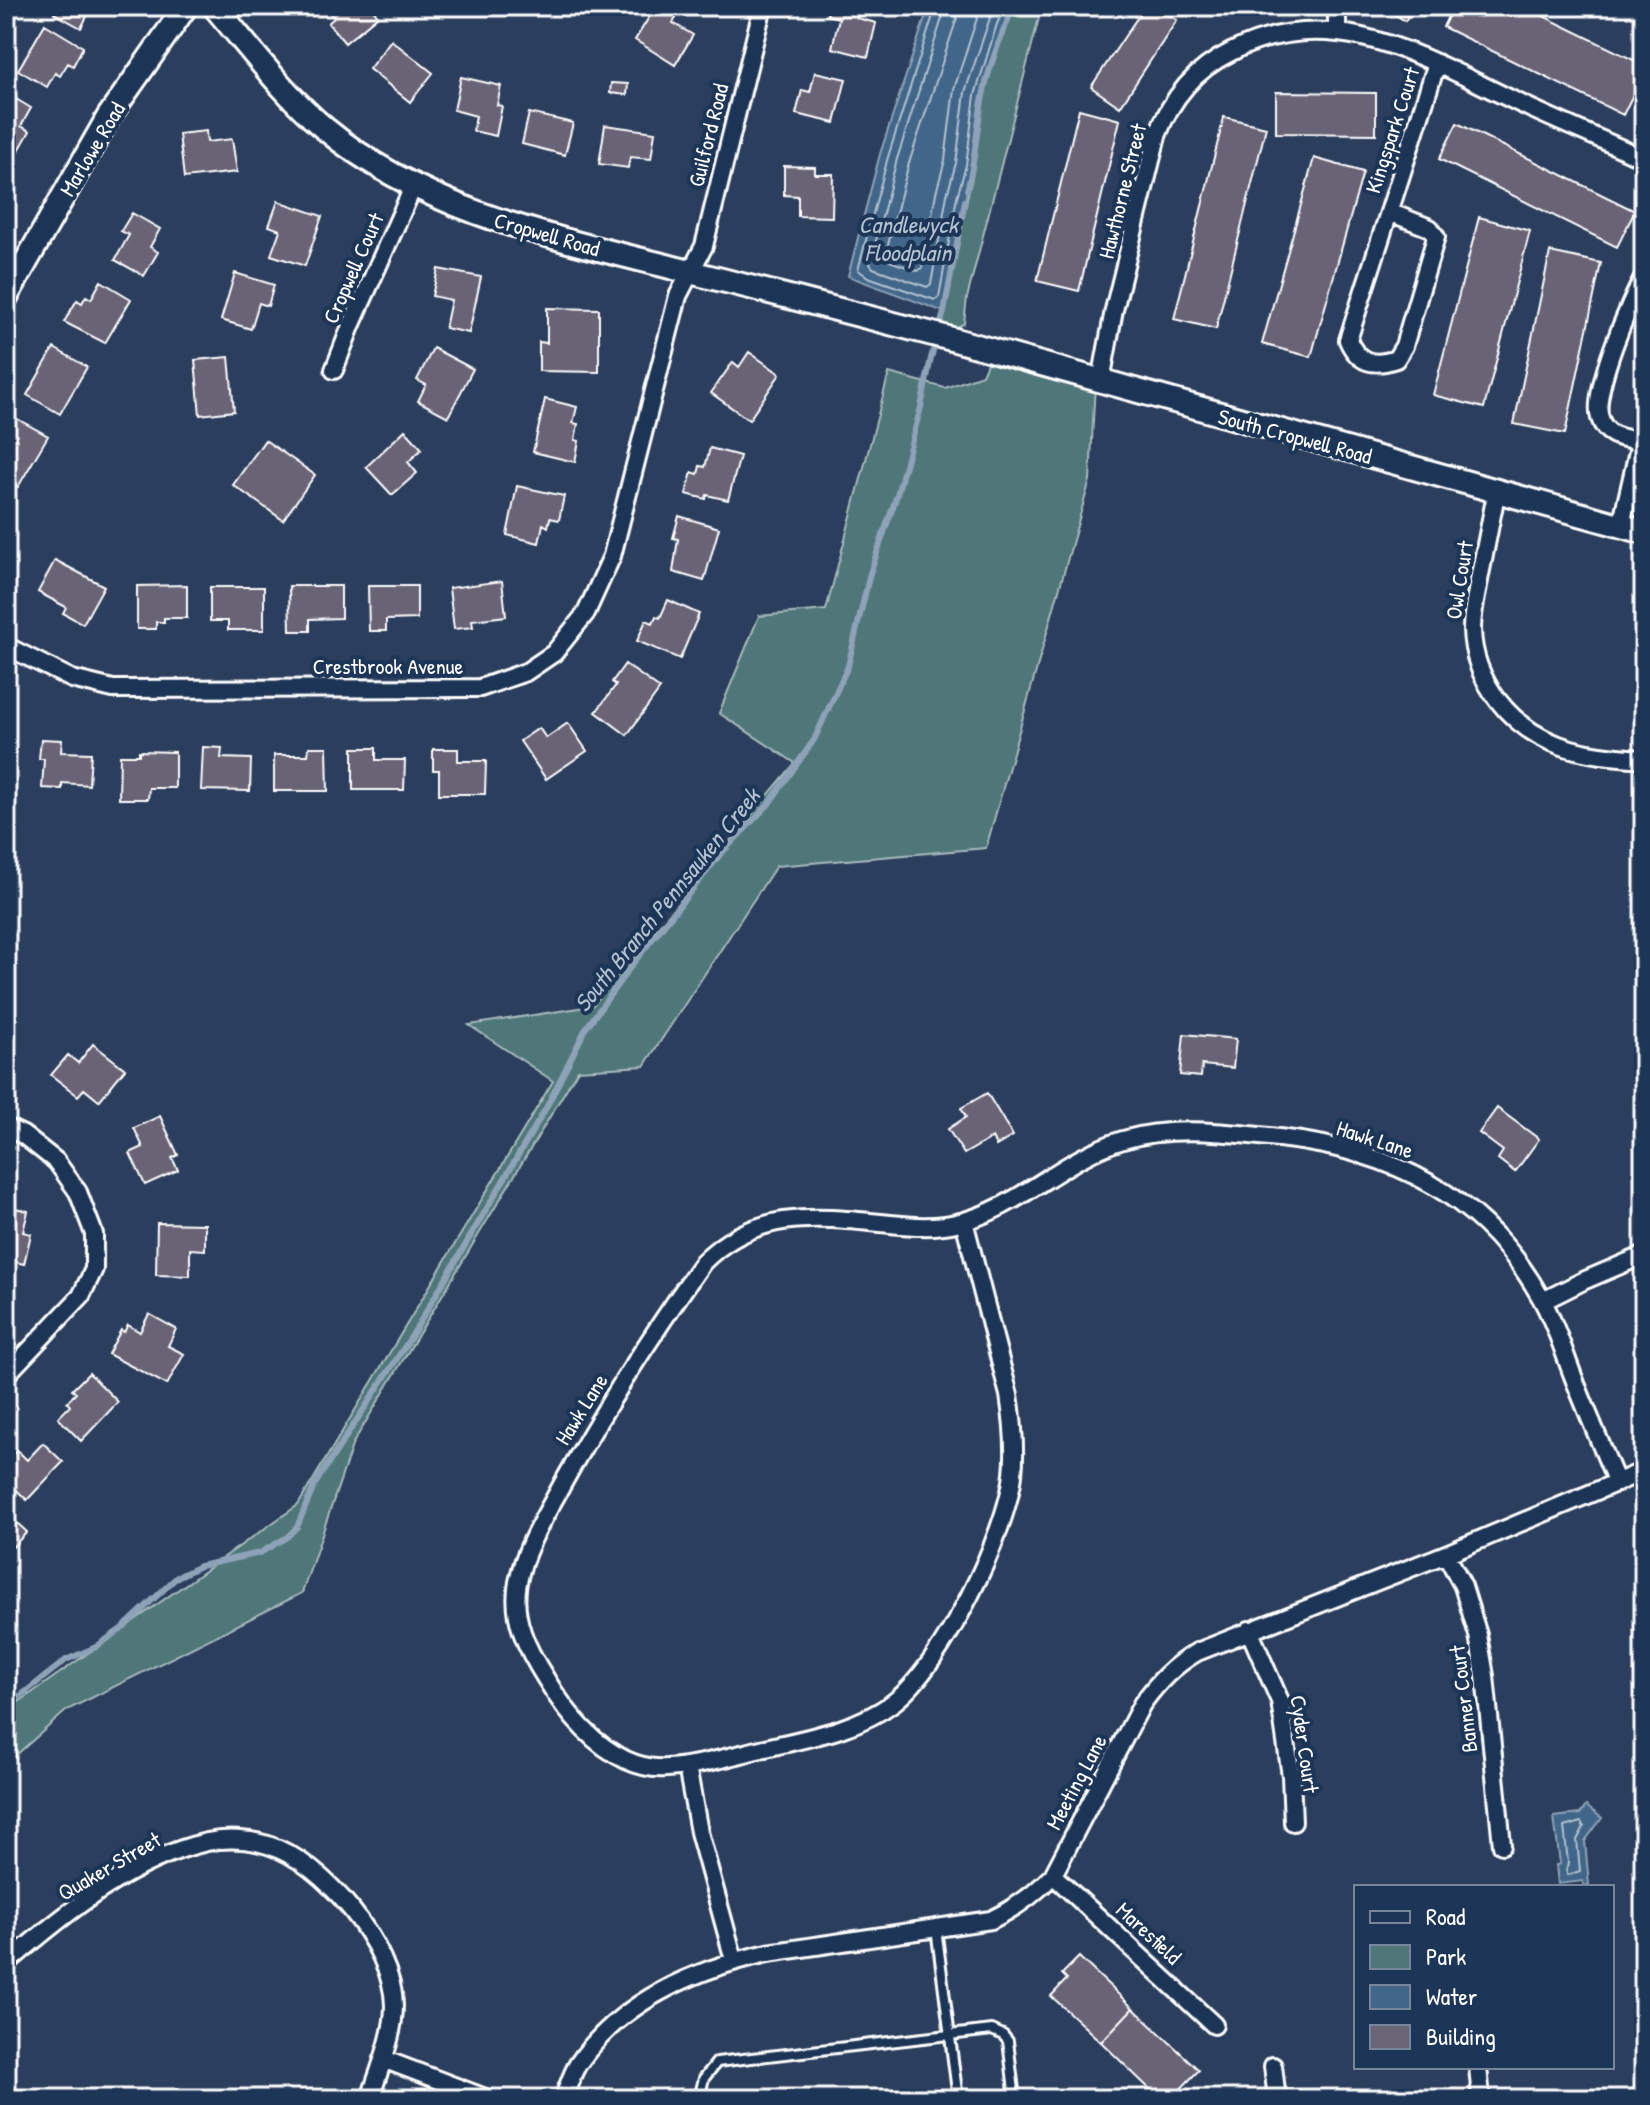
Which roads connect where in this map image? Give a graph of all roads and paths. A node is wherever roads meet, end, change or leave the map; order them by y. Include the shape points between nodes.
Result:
1 (186, 6) edge
2 (214, 6) edge
3 (763, 6) edge
4 (1337, 6) edge
5 (1337, 32) junction
6 (1437, 63) junction
7 (1644, 159) edge
8 (414, 185) junction
9 (1389, 212) junction
10 (691, 272) junction
11 (1644, 277) edge
12 (6, 297) edge
13 (948, 338) joint
14 (334, 370) dead end
15 (1101, 381) junction
16 (1642, 433) edge
17 (1497, 490) junction
18 (1621, 525) junction
19 (1644, 532) edge
20 (6, 646) edge
21 (1644, 759) edge
22 (6, 1127) edge
23 (964, 1221) junction
24 (1644, 1255) edge
25 (1543, 1301) junction
26 (6, 1375) edge
27 (1644, 1471) edge
28 (1617, 1483) junction
29 (1446, 1554) junction
30 (1249, 1630) junction
31 (687, 1766) junction
32 (1293, 1822) dead end
33 (1502, 1845) dead end
34 (1053, 1875) junction
35 (936, 1928) junction
36 (734, 1960) junction
37 (6, 1964) edge
38 (1214, 2025) dead end
39 (950, 2035) junction
40 (383, 2059) junction
41 (1273, 2066) dead end
42 (1478, 2069) edge
43 (370, 2099) edge
44 (488, 2099) edge
45 (563, 2099) edge
46 (699, 2099) edge
47 (958, 2099) edge
48 (1015, 2099) edge
49 (1277, 2099) edge
50 (1481, 2099) edge

1 - 12 street, Marlowe Road via 109,116
2 - 8 street, Cropwell Road via 325,128
3 - 10 street, Guilford Road via 704,246
4 - 5 street
5 - 6 street, Hawthorne Street via 1394,44
5 - 15 street, Hawthorne Street via 1301,31 1258,40 1217,59 1180,91 1157,136
6 - 7 street, Hawthorne Street
6 - 9 street, Kingspark Court
8 - 10 street, Cropwell Road via 472,213
8 - 14 street, Cropwell Court
9 - 9 street, Kingspark Court via 1348,340 1354,354 1381,364 1396,359 1404,346 1436,237 1430,228
10 - 13 street, Cropwell Road
10 - 20 street, Crestbrook Avenue via 678,296 612,556 586,613 554,653 526,672 480,688 113,689 72,679
11 - 16 street via 1616,338 1599,401 1599,417 1615,437
13 - 15 street, South Cropwell Road
15 - 17 street, South Cropwell Road
16 - 18 street
17 - 18 street, South Cropwell Road
17 - 21 street, Owl Court via 1473,607 1474,653 1483,676 1496,698 1534,733 1587,752
18 - 19 street, South Cropwell Road
22 - 26 street via 56,1161 78,1192 94,1234 94,1269 81,1296
23 - 25 street, Hawk Lane via 1000,1208 1092,1153 1148,1134 1190,1131 1305,1141 1393,1164 1445,1192 1512,1252
23 - 31 street, Hawk Lane via 1013,1422 1013,1476 991,1552 942,1646 894,1702 850,1725
23 - 31 street, Hawk Lane via 927,1226 793,1219 743,1231 720,1244 612,1398 536,1533 518,1582 516,1607 529,1652 549,1684 587,1732 626,1760 646,1767
24 - 25 street
25 - 28 street, Hawk Lane
27 - 28 street, Meeting Lane
28 - 29 street, Meeting Lane
29 - 30 street, Meeting Lane
29 - 33 street, Banner Court via 1463,1586 1478,1635
30 - 32 street, Cyder Court via 1280,1701
30 - 34 street, Meeting Lane via 1197,1652 1159,1681
31 - 36 street
34 - 35 street, Meeting Lane via 1032,1896 991,1920
34 - 38 street, Maresfield
35 - 36 street, Meeting Lane
35 - 39 lane
36 - 45 street, Meeting Lane via 686,1977 625,2016 598,2038 576,2067
37 - 40 street, Quaker Street via 97,1893 153,1861 211,1841 268,1845 317,1874 383,1957 394,2004
39 - 46 lane via 717,2062 704,2078
39 - 47 lane
39 - 48 lane via 992,2030 1003,2035
40 - 43 street, Quaker Street
40 - 44 street
41 - 49 street
42 - 50 street

